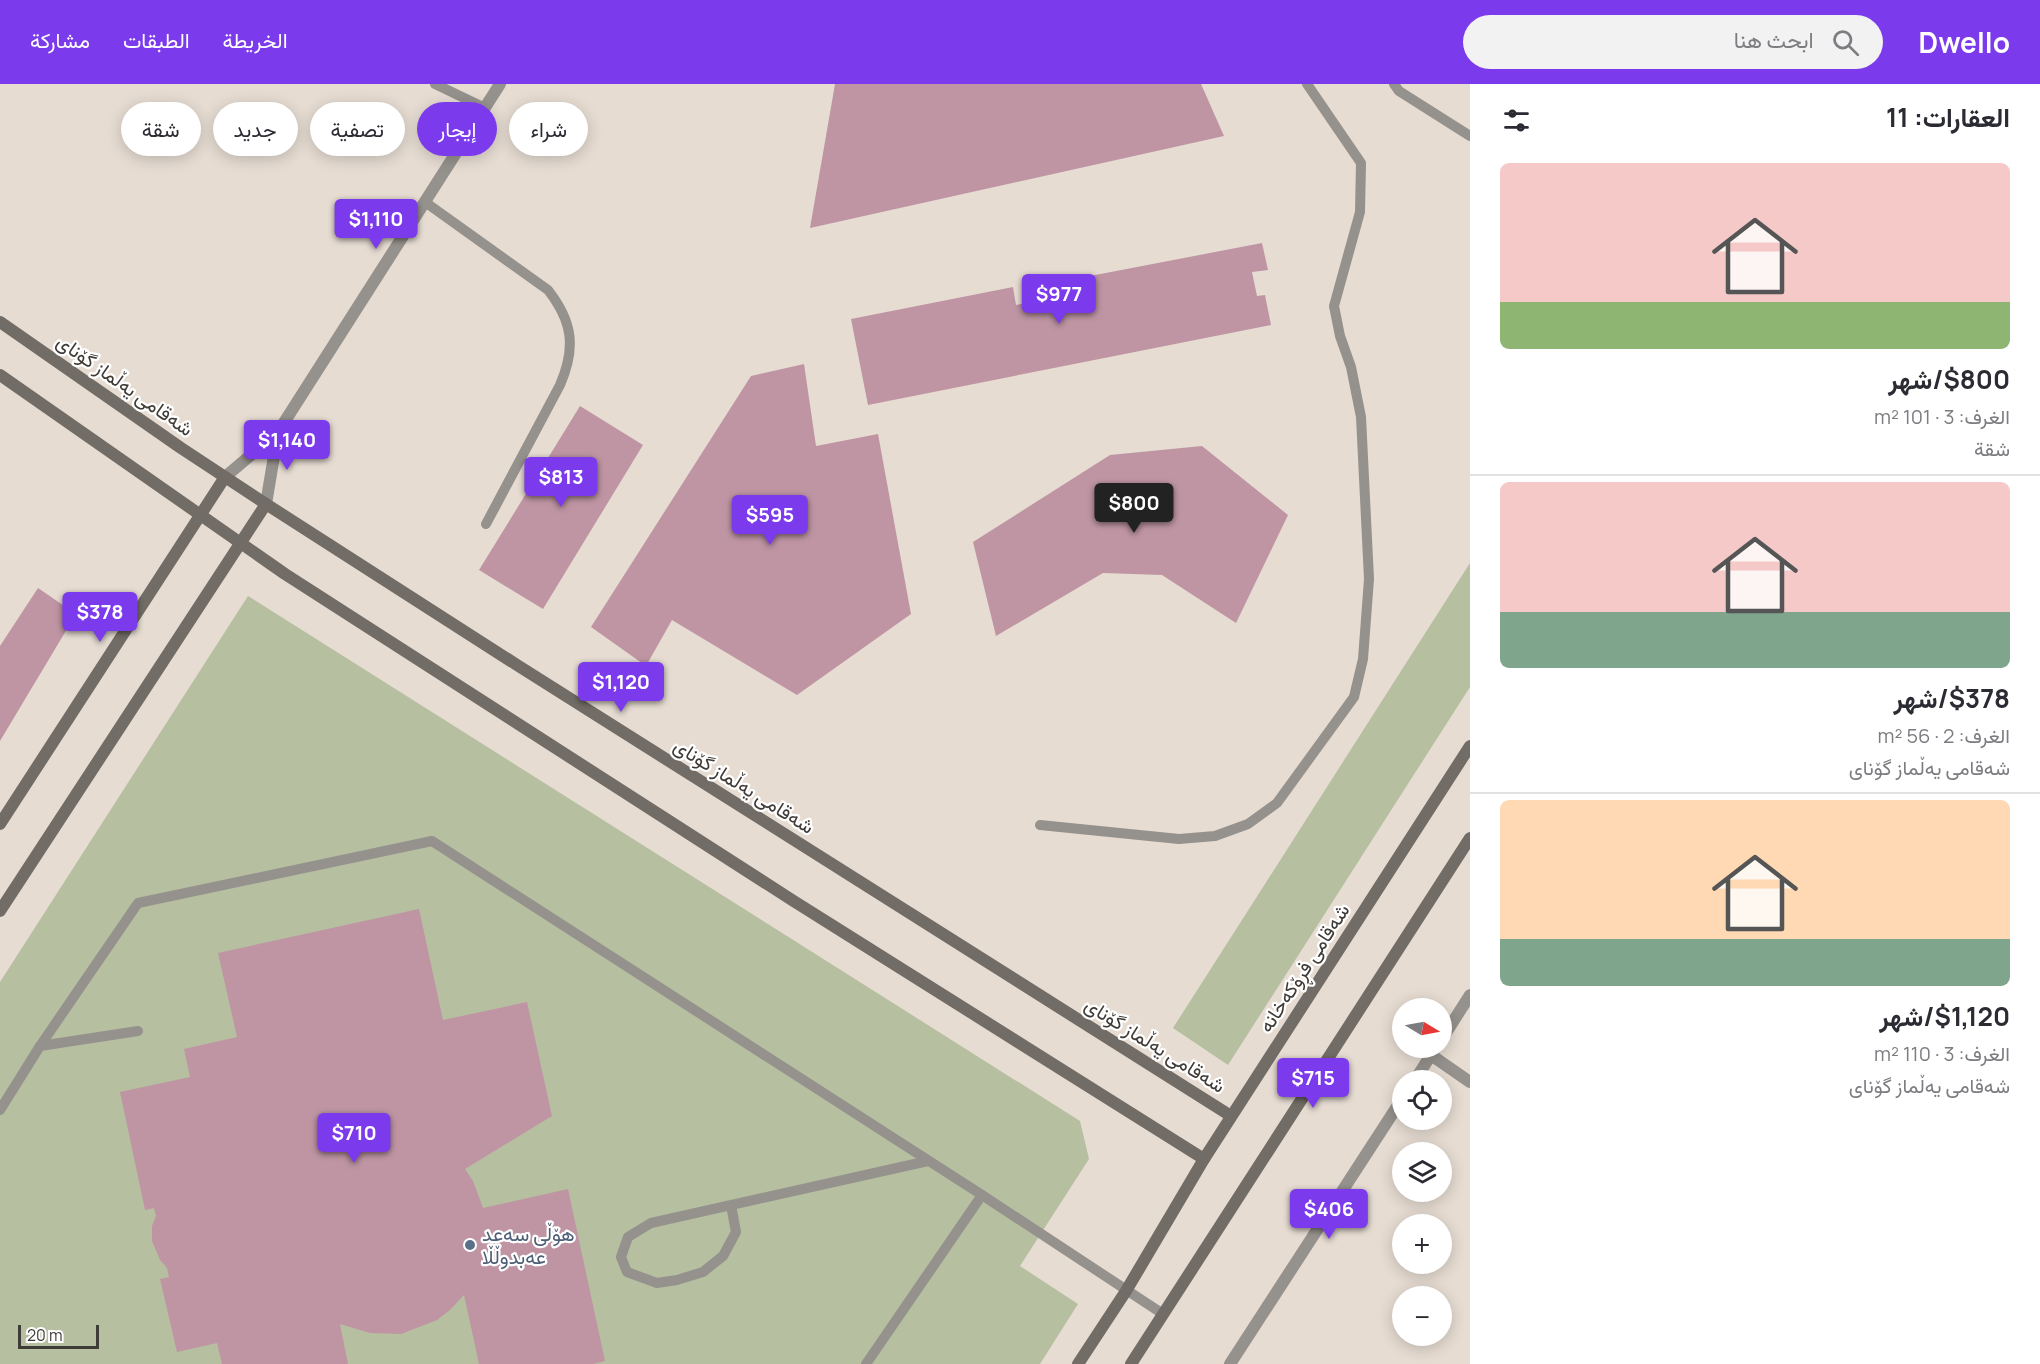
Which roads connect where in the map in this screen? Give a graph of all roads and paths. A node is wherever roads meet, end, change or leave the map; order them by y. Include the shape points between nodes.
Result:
1 (435, 84) edge
2 (500, 84) edge
3 (1307, 84) edge
4 (1394, 84) edge
5 (472, 102) edge
6 (489, 102) edge
7 (1470, 136) edge
8 (454, 156) edge
9 (425, 202) junction
10 (0, 322) edge
11 (0, 375) edge
12 (278, 432) junction
13 (225, 477) junction
14 (266, 504) junction
15 (200, 515) junction
16 (486, 524) dead end
17 (240, 543) junction
18 (1470, 746) edge
19 (0, 824) edge
20 (1040, 825) dead end
21 (1470, 838) edge
22 (0, 911) edge
23 (1470, 995) edge
24 (1452, 1023) edge
25 (138, 1031) dead end
26 (40, 1046) junction
27 (1442, 1058) edge
28 (1470, 1082) edge
29 (0, 1110) edge
30 (1392, 1114) edge
31 (1231, 1116) junction
32 (1204, 1159) junction
33 (928, 1161) junction
34 (982, 1196) junction
35 (731, 1205) junction
36 (1126, 1291) junction
37 (1163, 1314) junction
38 (866, 1364) edge
39 (1077, 1364) edge
40 (1131, 1364) edge
41 (1230, 1364) edge

1 - 5 lane
2 - 6 street
3 - 20 lane via 1361,163 1360,212 1334,306 1361,417 1369,579 1363,659 1354,697 1277,803 1248,824 1215,836 1179,839
4 - 7 lane
8 - 9 street
9 - 12 street
9 - 16 lane via 548,290 566,319 570,336 569,361 560,386
10 - 13 street, شەقامی یەڵماز گۆنای
11 - 15 street
12 - 13 street
12 - 14 street
13 - 14 street, شەقامی یەڵماز گۆنای
13 - 15 street
14 - 17 street
14 - 31 street, شەقامی یەڵماز گۆنای
15 - 17 street
15 - 19 street
17 - 22 street
17 - 32 street via 782,893
18 - 31 street, شەقامی فڕۆکەخانە
21 - 37 street
23 - 24 street
25 - 26 lane
26 - 29 lane
26 - 33 lane via 138,903 432,841
27 - 28 street
30 - 41 street
31 - 32 street, شەقامی فڕۆکەخانە
32 - 36 street, شەقامی فڕۆکەخانە
33 - 34 lane
33 - 35 lane
34 - 36 lane
34 - 38 lane
35 - 35 lane via 651,1223 628,1237 621,1257 627,1272 657,1283 703,1272 723,1256 736,1232
36 - 37 lane
36 - 39 street, شەقامی فڕۆکەخانە
37 - 40 street

